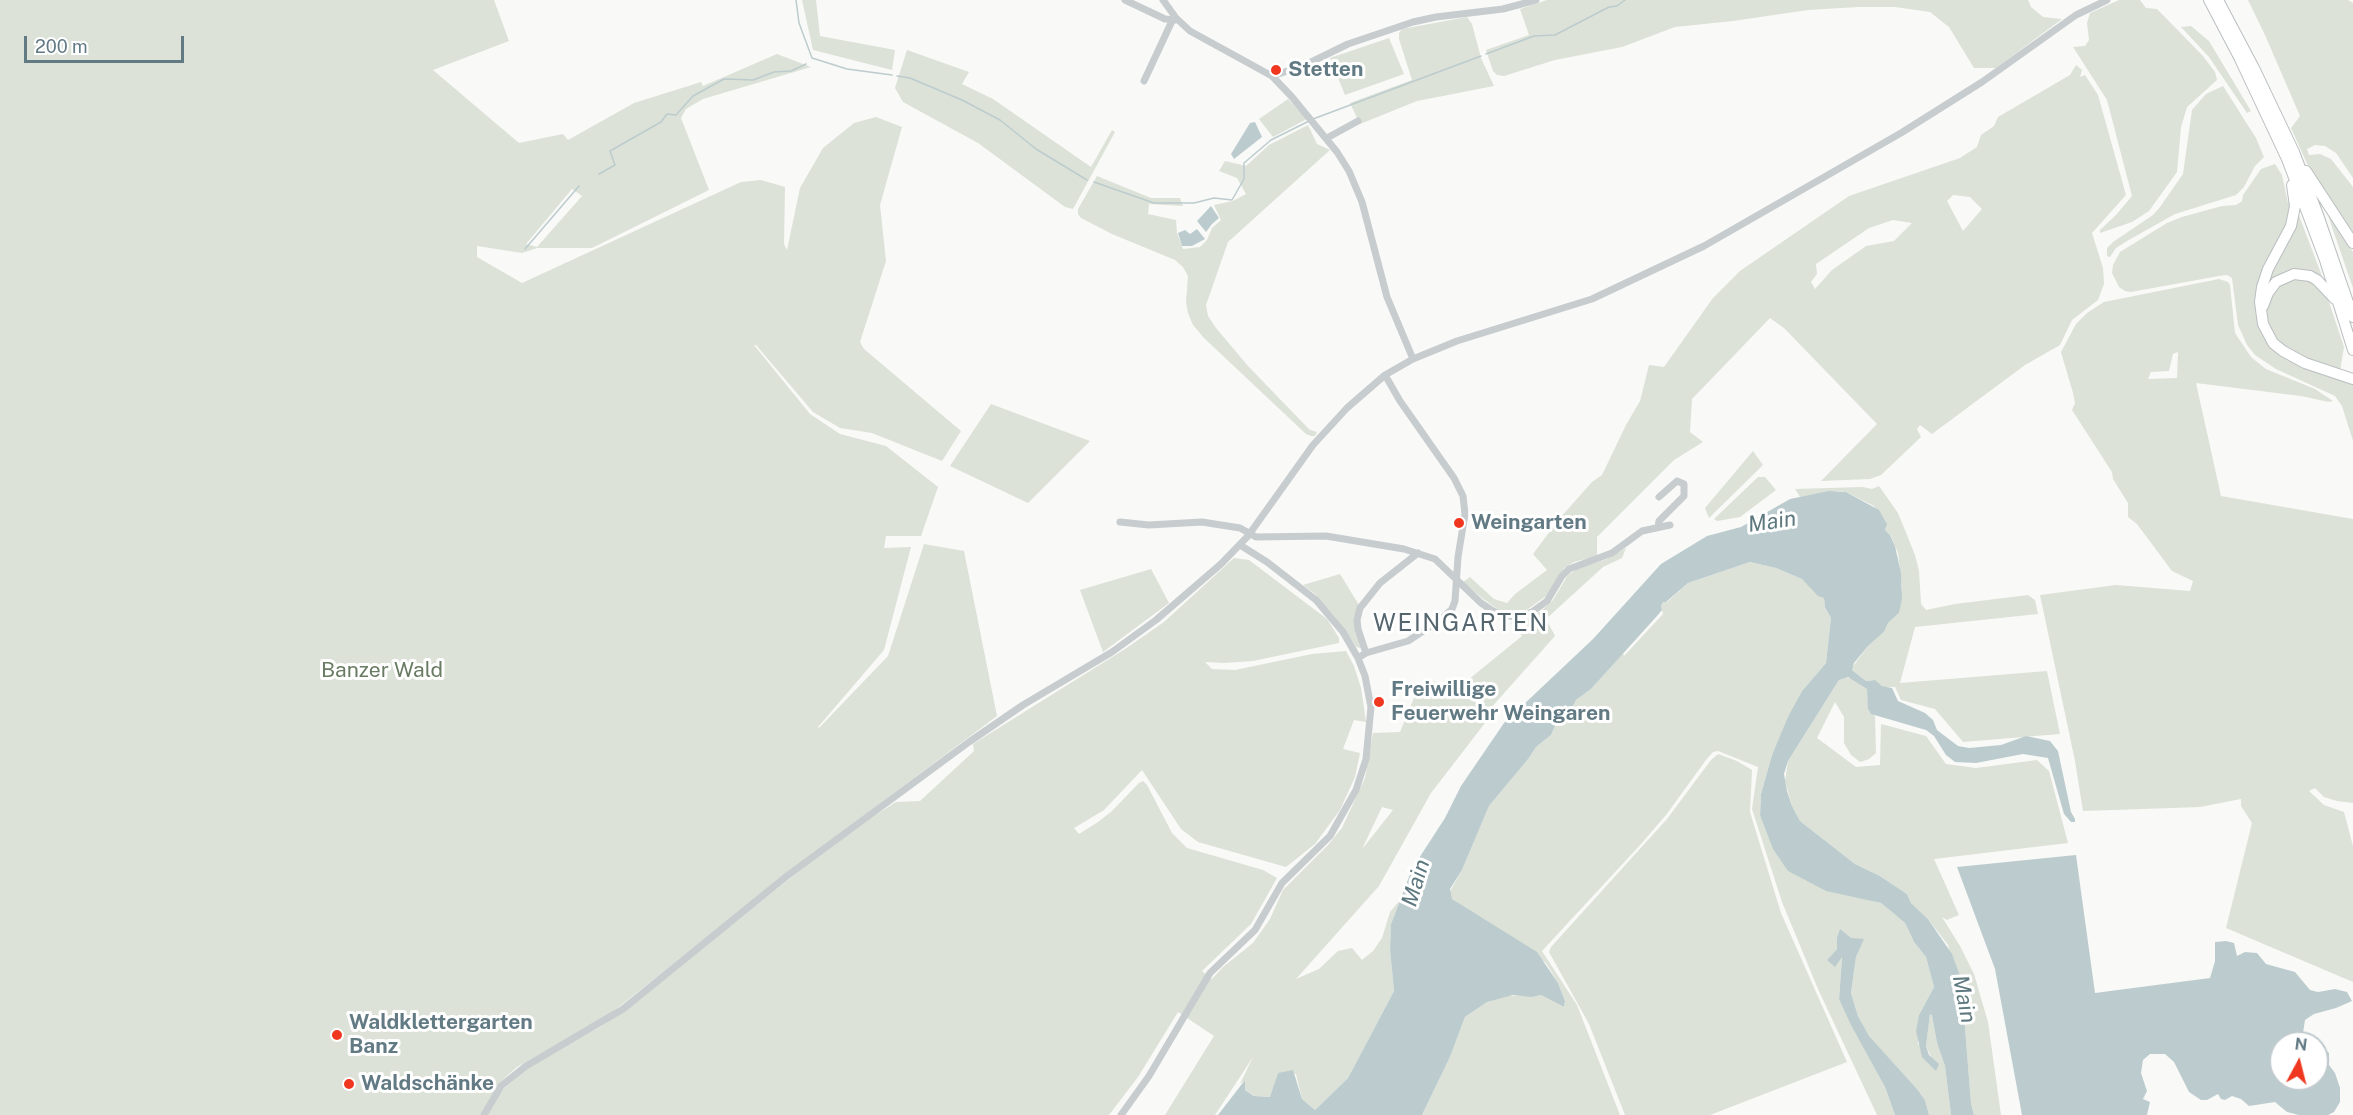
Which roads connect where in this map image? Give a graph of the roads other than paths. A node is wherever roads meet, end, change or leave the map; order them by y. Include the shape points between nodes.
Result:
1 (1125, 0) edge
2 (1163, 0) edge
3 (1536, 0) edge
4 (2107, 0) edge
5 (2209, 0) edge
6 (2218, 0) edge
7 (1174, 20) junction
8 (1272, 76) junction
9 (1144, 81) dead end
10 (1358, 121) dead end
11 (1327, 138) junction
12 (2290, 155) junction
13 (2353, 243) edge
14 (2340, 306) junction
15 (2261, 312) junction
16 (2353, 317) edge
17 (2353, 350) edge
18 (1413, 359) junction
19 (1385, 375) junction
20 (2353, 379) edge
21 (1659, 497) dead end
22 (1120, 522) dead end
23 (1670, 525) dead end
24 (1658, 527) junction
25 (1250, 534) junction
26 (1240, 545) junction
27 (1418, 553) junction
28 (1456, 580) junction
29 (1366, 653) junction
30 (1358, 658) junction
31 (484, 1115) edge
32 (1121, 1115) edge

1 - 7 street
2 - 7 street
3 - 8 street via 1397,27
4 - 18 street via 2076,15 1982,82 1900,133 1704,246 1592,299 1457,341
5 - 12 highway
6 - 12 highway via 2254,68
7 - 8 street
7 - 9 street
8 - 11 street
10 - 11 street
11 - 18 street via 1349,171 1362,202 1387,297
12 - 13 highway
12 - 14 highway
12 - 15 highway via 2294,209 2288,233 2263,280
12 - 16 highway via 2326,237
14 - 15 highway via 2317,280 2294,274 2276,282
14 - 17 highway
15 - 20 highway via 2267,334 2283,351
18 - 19 street
19 - 25 street via 1313,445
19 - 28 street via 1458,484 1465,505
21 - 24 street via 1677,482 1684,484 1684,496 1659,521
22 - 25 street via 1202,522 1232,526
23 - 24 street
24 - 28 street via 1642,531 1612,553 1569,569 1547,601 1524,616 1509,617 1493,611
25 - 26 street
25 - 27 street via 1263,538 1340,537
26 - 30 street via 1316,600 1343,632
26 - 31 street via 1138,634 997,722 794,871 623,1008 517,1073 501,1086
27 - 28 street via 1435,559
27 - 29 street via 1380,583 1360,608 1358,628
28 - 29 street via 1452,609 1440,620 1408,640
29 - 30 street
30 - 32 street via 1365,676 1371,719 1366,759 1356,790 1330,836 1282,883 1255,930 1210,973 1149,1076

